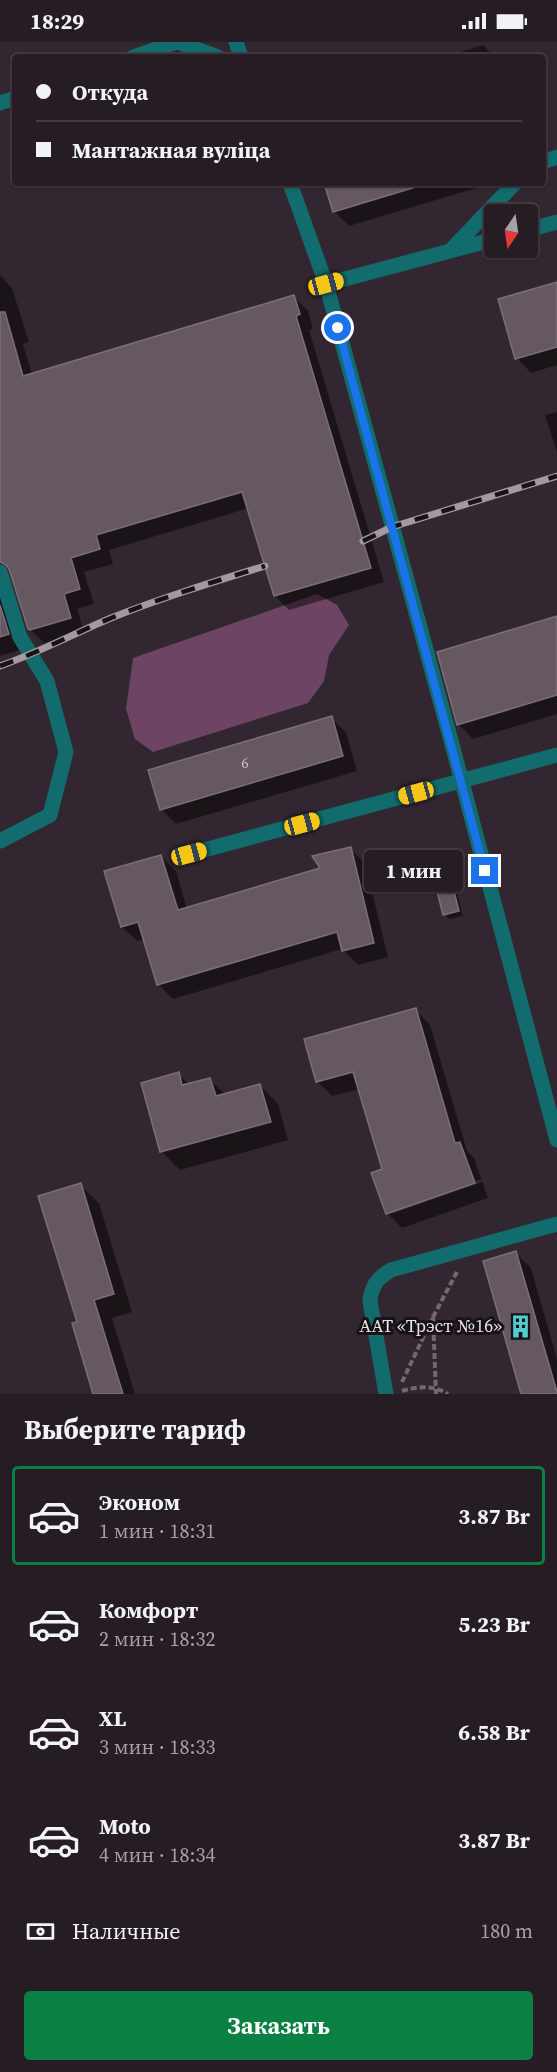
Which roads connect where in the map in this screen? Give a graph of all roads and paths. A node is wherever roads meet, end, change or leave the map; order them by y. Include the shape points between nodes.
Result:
1 (177, 42) edge
2 (142, 54) edge
3 (210, 54) edge
4 (291, 186) edge
5 (512, 186) edge
6 (557, 222) edge
7 (538, 227) edge
8 (484, 242) edge
9 (449, 252) junction
10 (326, 284) junction
11 (0, 572) edge
12 (557, 755) edge
13 (461, 781) junction
14 (0, 841) edge
15 (189, 854) dead end
16 (557, 1140) edge
17 (557, 1224) edge
18 (469, 1248) junction
19 (433, 1317) junction
20 (436, 1391) edge
21 (386, 1394) edge
22 (448, 1394) edge

1 - 2 street
1 - 3 street
4 - 10 street
5 - 9 street
6 - 7 street
8 - 9 street
9 - 10 street
10 - 13 street
11 - 14 street via 20,637 47,681 66,752 50,815
12 - 13 street
13 - 15 street
13 - 16 street
17 - 18 street
18 - 19 path
18 - 21 street via 391,1270 377,1278 370,1300
19 - 20 path
19 - 20 path via 396,1394 414,1387
20 - 22 path

